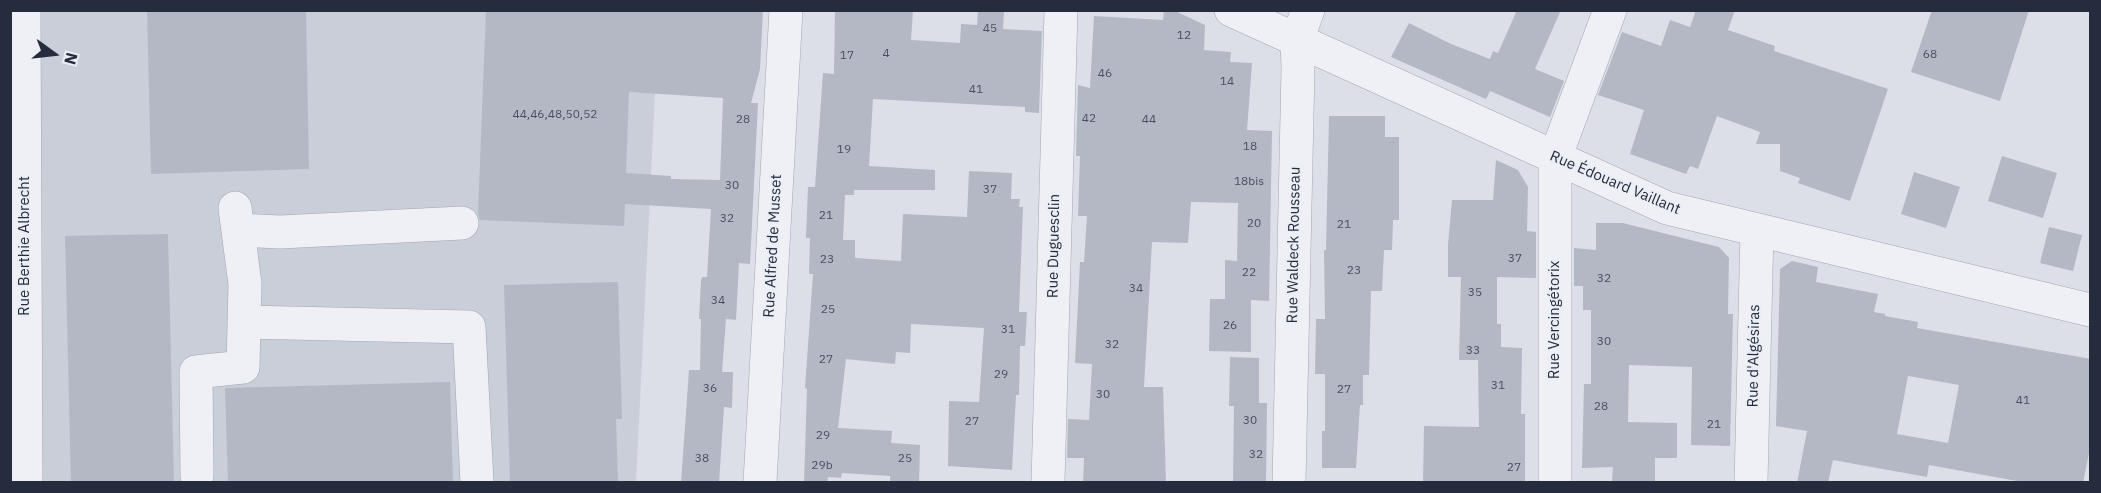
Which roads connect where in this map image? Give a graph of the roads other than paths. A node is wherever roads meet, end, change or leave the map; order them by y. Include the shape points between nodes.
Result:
1 (24, 10) edge
2 (786, 10) edge
3 (1060, 10) edge
4 (1231, 10) edge
5 (1610, 10) edge
6 (1303, 25) edge
7 (1556, 158) junction
8 (18, 202) edge
9 (462, 223) dead end
10 (1757, 230) junction
11 (2091, 309) edge
12 (244, 322) junction
13 (197, 476) dead end
14 (21, 481) edge
15 (477, 483) edge
16 (760, 483) edge
17 (1048, 483) edge
18 (1289, 483) edge
19 (1555, 483) edge
20 (1751, 483) edge

1 - 8 street, Rue Berthie Albrecht
2 - 16 street, Rue Alfred de Musset
3 - 17 street, Rue Duguesclin
4 - 6 street, Rue Édouard Vaillant
5 - 7 street, Rue Vercingétorix
6 - 7 street, Rue Édouard Vaillant
6 - 18 street, Rue Waldeck Rousseau via 1298,68
7 - 10 street, Rue Édouard Vaillant via 1667,208
7 - 19 street, Rue Vercingétorix
8 - 14 street, Rue Berthie Albrecht
9 - 12 street via 280,232 237,219 245,284
10 - 11 street, Rue Édouard Vaillant
10 - 20 street, Rue d'Algésiras
12 - 13 street via 243,367 195,372
12 - 15 street via 469,327

